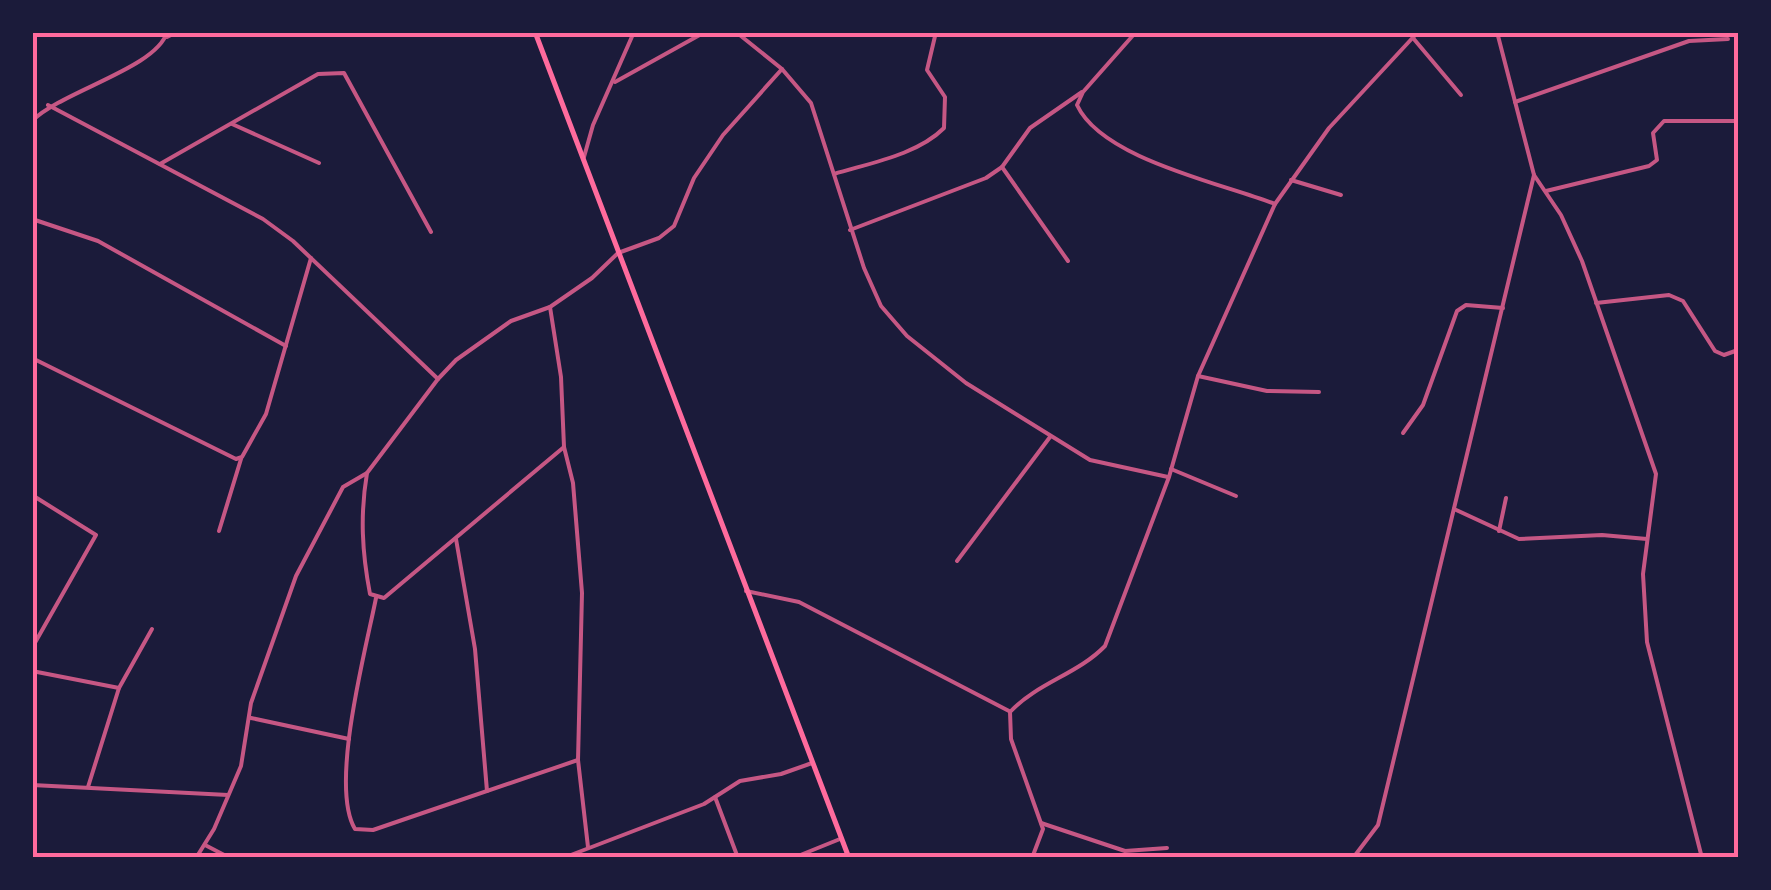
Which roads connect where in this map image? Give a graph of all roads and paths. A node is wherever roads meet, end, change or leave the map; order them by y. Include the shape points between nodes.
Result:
1 (177, 32) edge
2 (536, 32) edge
3 (634, 32) edge
4 (705, 32) edge
5 (736, 32) edge
6 (936, 32) edge
7 (1136, 32) edge
8 (1418, 32) edge
9 (1497, 32) edge
10 (167, 34) edge
11 (1413, 38) junction
12 (1728, 39) dead end
13 (782, 69) junction
14 (615, 82) junction
15 (1083, 92) junction
16 (1461, 96) dead end
17 (1515, 102) junction
18 (48, 105) junction
19 (32, 121) edge
20 (1738, 121) edge
21 (230, 124) junction
22 (583, 161) junction
23 (160, 164) junction
24 (319, 164) dead end
25 (1002, 167) junction
26 (834, 174) junction
27 (1534, 176) junction
28 (1292, 180) junction
29 (1546, 191) junction
30 (1341, 196) dead end
31 (1275, 204) junction
32 (32, 218) edge
33 (850, 230) junction
34 (432, 232) dead end
35 (618, 253) junction
36 (311, 258) junction
37 (1068, 261) dead end
38 (1596, 303) junction
39 (550, 307) junction
40 (1503, 308) junction
41 (286, 346) junction
42 (1738, 350) edge
43 (32, 358) edge
44 (1198, 376) junction
45 (438, 379) junction
46 (1319, 392) dead end
47 (1403, 434) dead end
48 (1051, 435) junction
49 (564, 447) junction
50 (242, 457) junction
51 (1171, 469) junction
52 (367, 473) junction
53 (1169, 477) junction
54 (32, 494) edge
55 (1236, 496) dead end
56 (1506, 498) dead end
57 (1454, 509) junction
58 (219, 531) dead end
59 (1500, 531) junction
60 (456, 539) junction
61 (1648, 539) junction
62 (958, 562) dead end
63 (746, 591) junction
64 (376, 598) junction
65 (152, 629) dead end
66 (32, 648) edge
67 (32, 672) edge
68 (119, 688) junction
69 (1010, 712) junction
70 (249, 717) junction
71 (349, 739) junction
72 (578, 760) junction
73 (812, 762) junction
74 (32, 786) edge
75 (88, 787) junction
76 (487, 791) junction
77 (228, 795) junction
78 (714, 797) junction
79 (1041, 823) junction
80 (842, 839) junction
81 (204, 844) junction
82 (588, 847) junction
83 (1167, 848) dead end
84 (196, 858) edge
85 (230, 858) edge
86 (563, 858) edge
87 (738, 858) edge
88 (794, 858) edge
89 (849, 858) edge
90 (1032, 858) edge
91 (1352, 858) edge
92 (1702, 858) edge

1 - 10 street
2 - 22 main road
3 - 14 street
4 - 14 street
5 - 13 street
6 - 26 street via 926,70 945,97 944,128 898,154
7 - 15 street
8 - 11 street
9 - 17 street
10 - 18 street via 128,67
11 - 16 street
11 - 28 street via 1329,128
12 - 17 street via 1689,42
13 - 26 street via 811,104
13 - 35 street via 723,135 694,178 674,226
14 - 22 street
15 - 25 street via 1030,128
15 - 31 street via 1077,105 1082,116 1112,144
17 - 27 street
18 - 19 street
18 - 23 street
20 - 29 street via 1664,121 1654,133 1656,160 1649,166
21 - 23 street
21 - 24 street
21 - 34 street via 318,74 344,73
22 - 35 main road
23 - 36 street via 263,219
25 - 33 street
25 - 37 street
26 - 33 street
27 - 29 street
27 - 40 street
28 - 30 street
28 - 31 street
29 - 38 street
31 - 44 street
32 - 41 street via 98,241
33 - 48 street via 881,306 908,336 966,383
35 - 39 street
35 - 63 main road
36 - 41 street
36 - 45 street
38 - 42 street via 1669,295 1683,302 1715,352
38 - 61 street via 1656,474
39 - 45 street via 511,321
39 - 49 street
40 - 47 street via 1466,305 1457,311 1423,405
40 - 57 street
41 - 50 street via 266,414
43 - 50 street via 226,455
44 - 46 street via 1267,391
44 - 51 street
45 - 52 street
48 - 53 street via 1103,464
48 - 62 street
49 - 60 street
49 - 72 street via 582,593
50 - 58 street
51 - 53 street
51 - 55 street
52 - 64 street via 361,522 370,594
52 - 70 street via 343,487 296,576
53 - 69 street via 1105,646
54 - 66 street via 96,534
56 - 59 street
57 - 59 street
57 - 91 street via 1378,825
59 - 61 street via 1519,539
60 - 64 street
60 - 76 street
61 - 92 street via 1643,574 1650,657
63 - 69 street via 799,602
63 - 73 main road
64 - 71 street
65 - 68 street
67 - 68 street
68 - 75 street
69 - 79 street via 1011,738
70 - 71 street
70 - 77 street via 241,766
71 - 76 street via 348,817 355,829 372,830
72 - 76 street
72 - 82 street
73 - 78 street via 740,781
73 - 80 main road
74 - 75 street
75 - 77 street
77 - 81 street
78 - 82 street
78 - 87 street
79 - 83 street via 1126,851
79 - 90 street
80 - 88 street
80 - 89 main road
81 - 84 street
81 - 85 street
82 - 86 street

